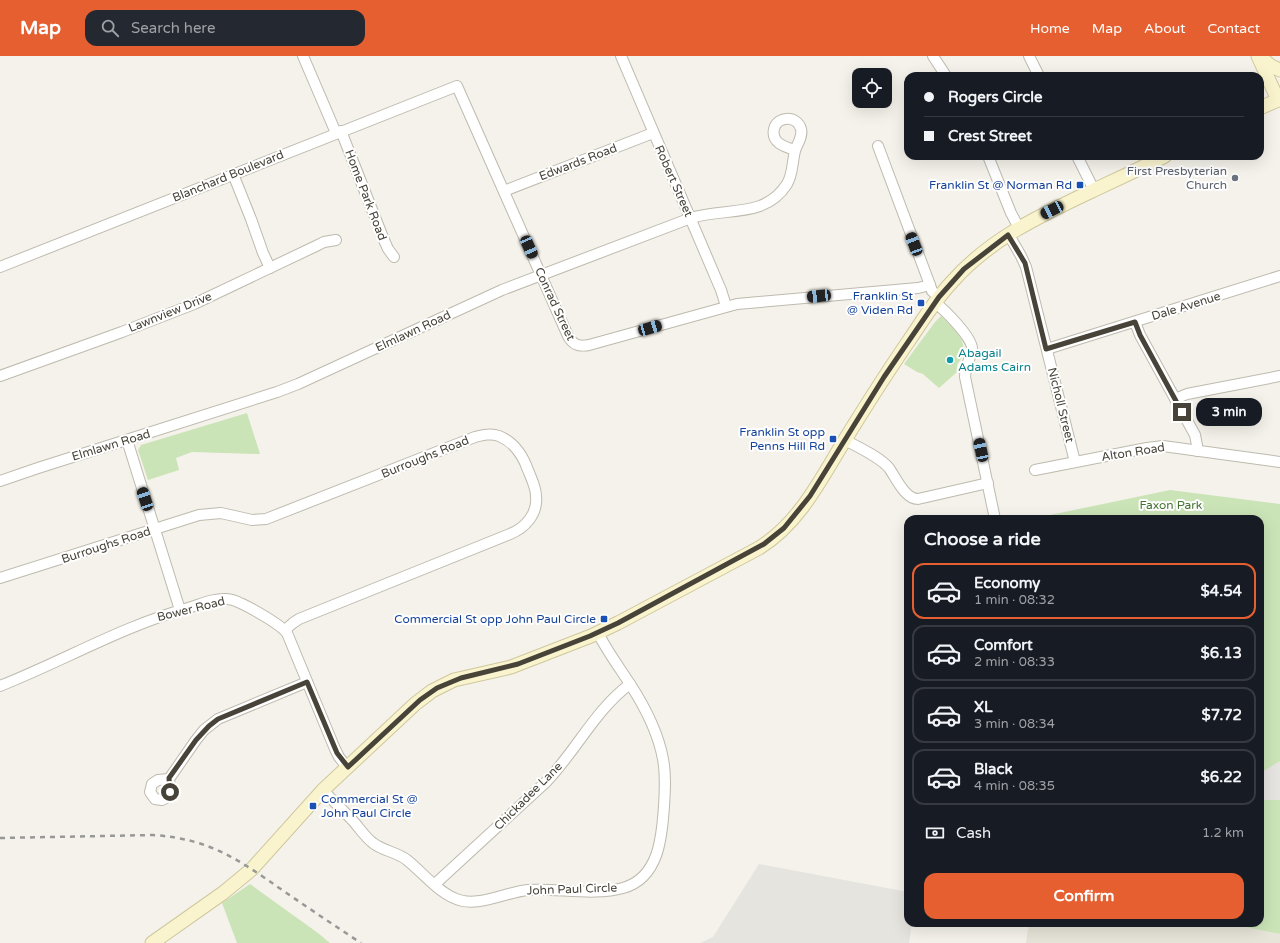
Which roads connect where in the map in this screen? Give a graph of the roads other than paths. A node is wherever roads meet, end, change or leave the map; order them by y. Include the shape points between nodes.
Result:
1 (303, 56) edge
2 (621, 56) edge
3 (933, 56) edge
4 (1029, 56) edge
5 (1259, 56) edge
6 (1280, 70) edge
7 (943, 72) edge
8 (1037, 72) edge
9 (457, 86) joint
10 (1279, 100) edge
11 (1264, 106) edge
12 (338, 132) junction
13 (653, 133) junction
14 (878, 146) dead end
15 (795, 150) dead end
16 (990, 160) edge
17 (1079, 160) edge
18 (1157, 160) edge
19 (233, 174) junction
20 (1094, 190) junction
21 (504, 191) junction
22 (691, 218) junction
23 (1014, 232) junction
24 (336, 240) dead end
25 (394, 257) dead end
26 (0, 267) edge
27 (270, 268) junction
28 (541, 274) junction
29 (1280, 276) edge
30 (930, 285) junction
31 (937, 300) junction
32 (726, 306) junction
33 (1135, 322) junction
34 (1046, 349) junction
35 (0, 376) edge
36 (1280, 376) edge
37 (1175, 399) junction
38 (126, 440) junction
39 (845, 440) junction
40 (1197, 451) junction
41 (1075, 462) junction
42 (1280, 462) edge
43 (1034, 470) dead end
44 (0, 481) edge
45 (988, 483) junction
46 (994, 515) edge
47 (155, 529) junction
48 (0, 578) edge
49 (180, 610) junction
50 (285, 630) junction
51 (598, 633) junction
52 (307, 682) junction
53 (630, 684) junction
54 (0, 686) edge
55 (348, 767) junction
56 (169, 778) dead end
57 (323, 790) junction
58 (435, 884) junction
59 (152, 943) edge

1 - 12 street, Home Park Road
2 - 13 street, Robert Street
3 - 7 street
4 - 8 street
5 - 6 main road
5 - 10 main road
9 - 12 street, Blanchard Boulevard
9 - 21 street, Conrad Street
10 - 11 main road
12 - 19 street, Blanchard Boulevard
12 - 25 street, Home Park Road via 384,240
13 - 21 street, Edwards Road
13 - 22 street, Robert Street
14 - 30 street
15 - 22 street, Elmlawn Road via 790,178 782,191 771,200 751,209
16 - 23 street, Nicholl Street via 1011,213
17 - 20 street
18 - 20 main road
19 - 26 street, Blanchard Boulevard
19 - 27 street
20 - 23 main road
21 - 28 street, Conrad Street
22 - 28 street, Elmlawn Road
22 - 32 street, Robert Street
23 - 31 main road via 964,269
23 - 34 street, Nicholl Street via 1025,263
24 - 27 street, Lawnview Drive via 324,242
27 - 35 street, Lawnview Drive via 194,304
28 - 32 street, Conrad Street via 569,339 578,346
28 - 38 street, Elmlawn Road via 284,390
29 - 33 street, Dale Avenue
30 - 31 street
30 - 32 street, Conrad Street
31 - 39 main road via 884,377
31 - 45 street via 972,344 965,377
33 - 34 street, Dale Avenue
33 - 37 street
34 - 41 street, Nicholl Street
36 - 37 street via 1187,394
37 - 40 street via 1195,435
38 - 44 street, Elmlawn Road
38 - 47 street
39 - 45 street via 885,464 907,494 913,498
39 - 51 main road via 794,516 769,541
40 - 41 street, Alton Road via 1158,446
40 - 42 street, Alton Road
41 - 43 street, Alton Road
45 - 46 street
47 - 48 street, Burroughs Road
47 - 49 street
47 - 50 street, Burroughs Road via 210,513 252,520 266,519 479,436 498,436 506,439 517,449 526,465 537,498 532,515 523,527 299,619
49 - 50 street, Bower Road via 230,599 244,604
49 - 54 street, Bower Road via 148,620
50 - 52 street
51 - 53 street, John Paul Circle
51 - 55 main road via 518,664 461,678 437,688 420,700
52 - 55 street via 337,753
52 - 56 street via 218,719 196,740
53 - 58 street, Chickadee Lane via 593,722 546,782
53 - 58 street, John Paul Circle via 652,724 665,770 660,845 644,875 632,884 617,889 530,890 474,902 454,898
55 - 57 main road
57 - 58 street, John Paul Circle via 373,844 403,858
57 - 59 main road via 252,869 223,893

